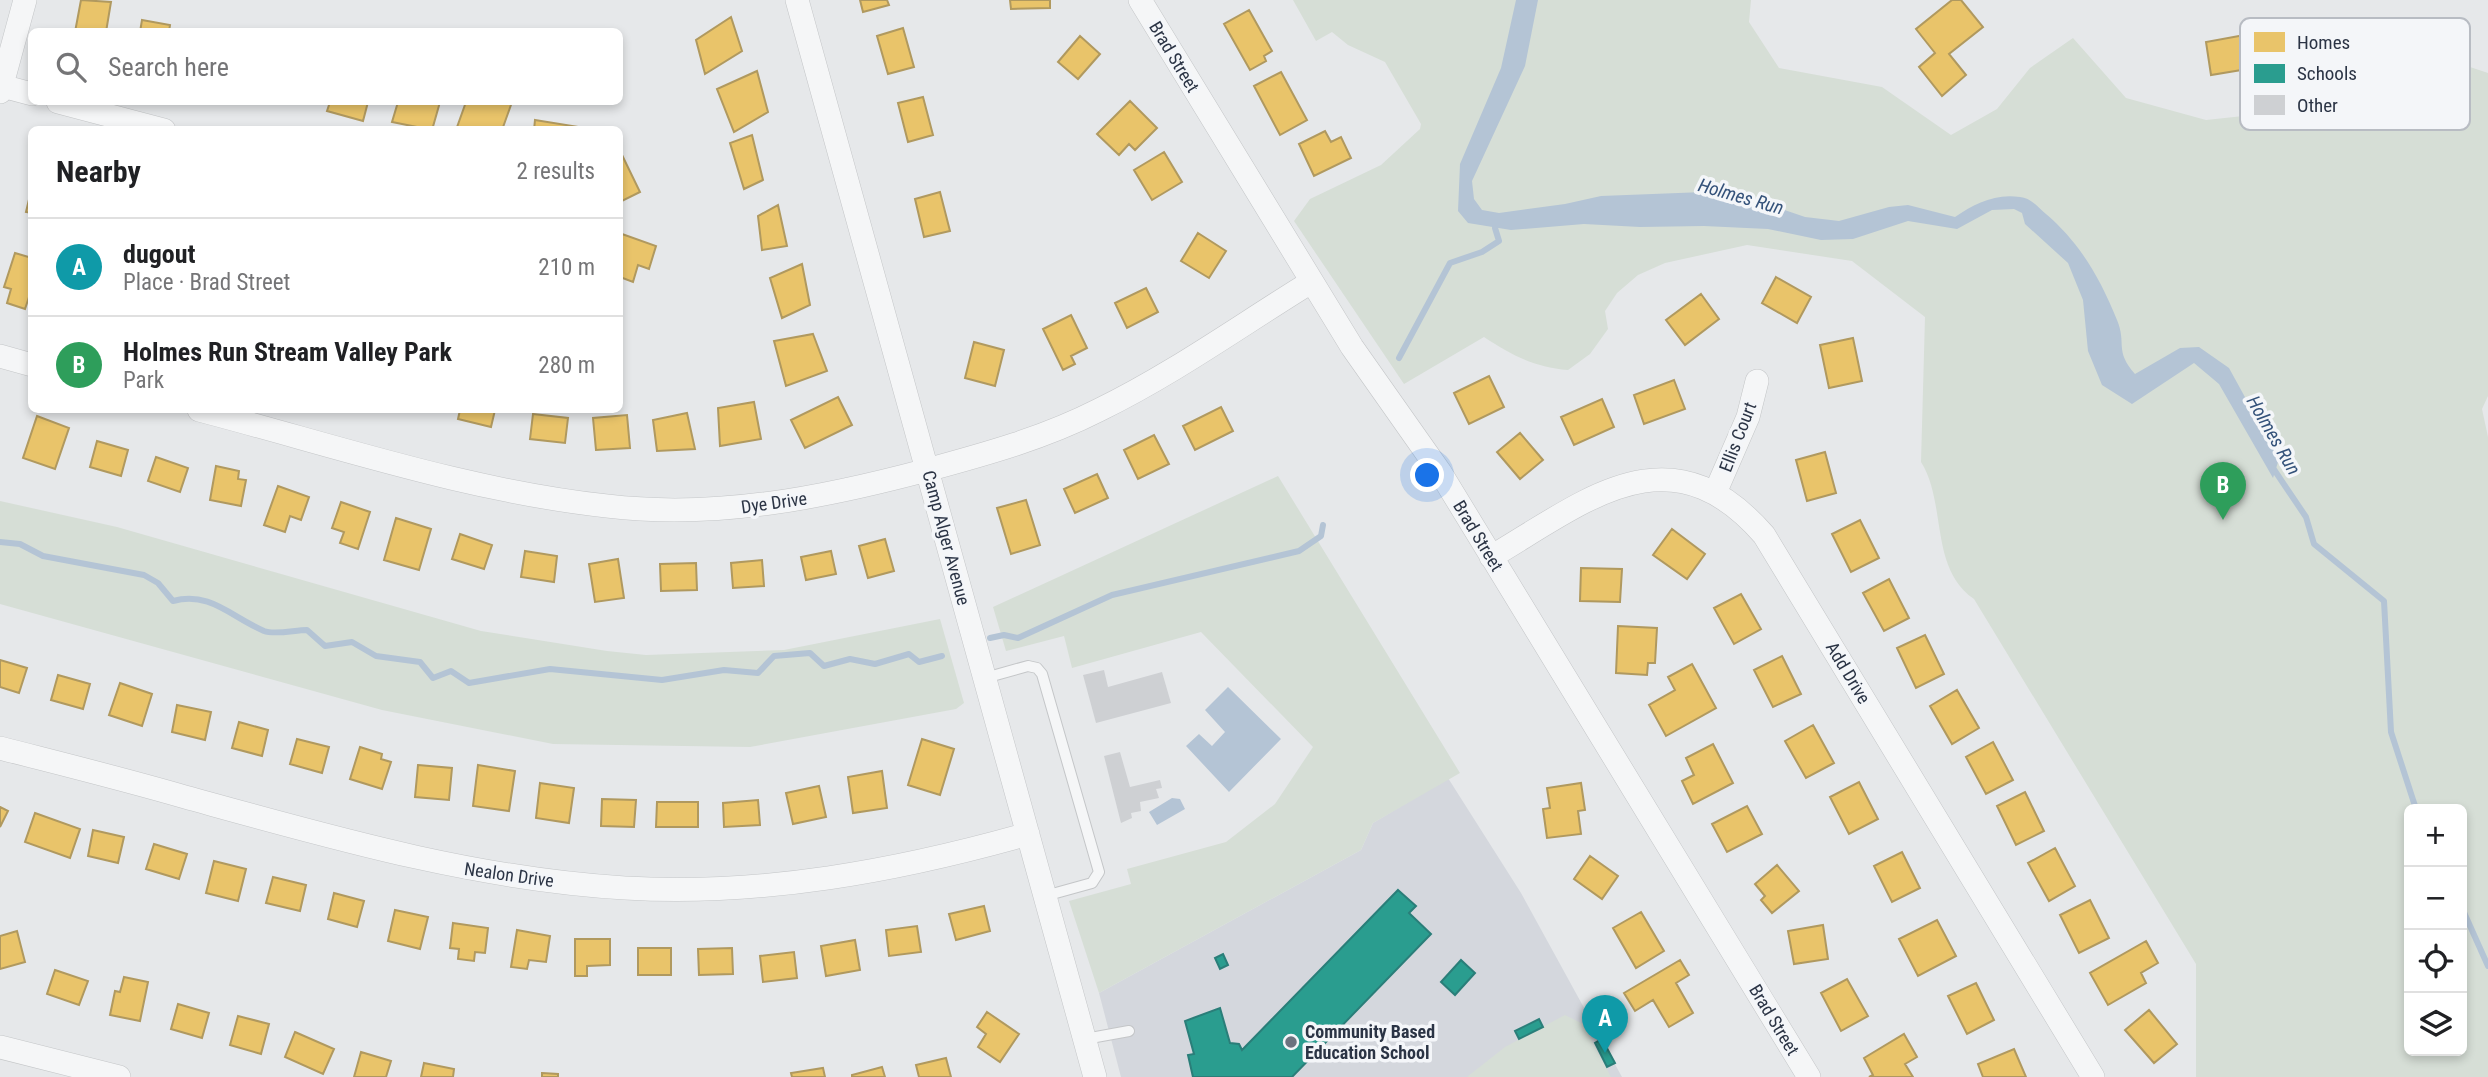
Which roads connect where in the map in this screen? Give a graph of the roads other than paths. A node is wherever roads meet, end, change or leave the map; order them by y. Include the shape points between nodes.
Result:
1 (24, 0) edge
2 (797, 0) edge
3 (1140, 0) edge
4 (1, 89) edge
5 (28, 93) edge
6 (69, 105) edge
7 (149, 126) edge
8 (1311, 282) junction
9 (0, 356) edge
10 (28, 364) edge
11 (1757, 381) dead end
12 (210, 413) edge
13 (927, 470) junction
14 (1715, 493) junction
15 (1491, 557) junction
16 (985, 678) junction
17 (0, 748) edge
18 (1028, 834) junction
19 (1045, 896) junction
20 (1129, 1031) dead end
21 (1085, 1039) junction
22 (0, 1047) edge
23 (120, 1077) edge
24 (1095, 1077) edge
25 (1809, 1077) edge
26 (2093, 1077) edge

1 - 4 street
2 - 13 street, Camp Alger Avenue
3 - 8 street, Brad Street
4 - 5 street
6 - 7 street
8 - 13 street, Dye Drive via 1098,411 1033,439
8 - 15 street, Brad Street via 1414,430
9 - 10 street
11 - 14 street, Ellis Court via 1748,417
12 - 13 street, Dye Drive via 487,487 609,507 738,508 861,488
13 - 16 street, Camp Alger Avenue
14 - 15 street, Add Drive via 1669,480 1620,485
14 - 26 street, Add Drive via 1746,514 1764,535
15 - 25 street, Brad Street
16 - 18 street, Camp Alger Avenue
16 - 19 lane via 1028,666 1042,674 1099,872 1092,883
17 - 18 street, Nealon Drive via 421,860 612,887 743,887 814,881 945,857
18 - 19 street, Camp Alger Avenue
19 - 21 street, Camp Alger Avenue
20 - 21 lane
21 - 24 street, Camp Alger Avenue
22 - 23 street

